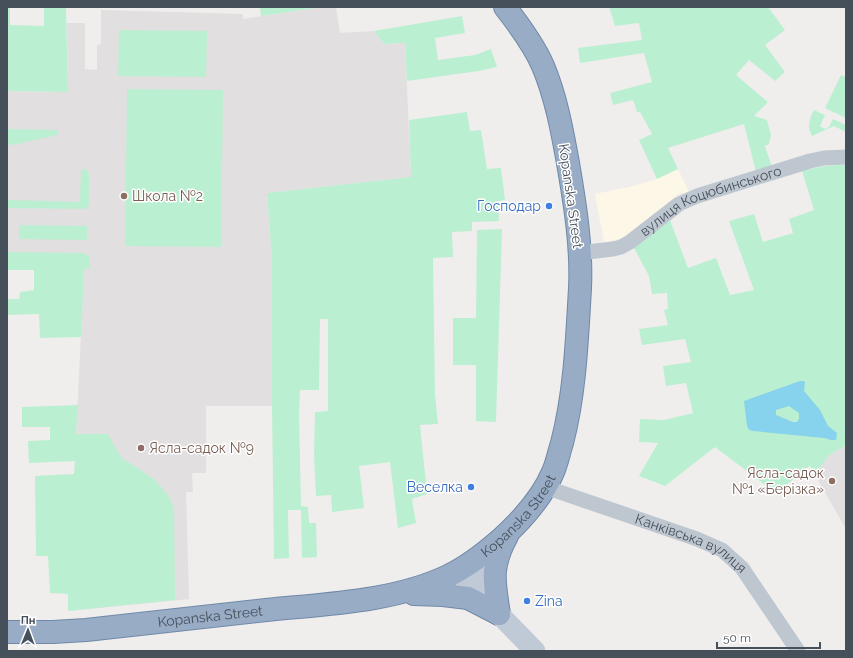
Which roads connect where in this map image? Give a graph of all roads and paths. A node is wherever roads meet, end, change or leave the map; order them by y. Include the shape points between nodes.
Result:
1 (505, 7) edge
2 (846, 157) edge
3 (579, 253) junction
4 (545, 487) junction
5 (510, 531) junction
6 (465, 566) junction
7 (397, 594) junction
8 (499, 614) junction
9 (7, 632) edge
10 (535, 651) edge
11 (798, 651) edge

1 - 3 highway, Kopanska Street via 534,49 553,92 572,186
2 - 3 street, вулиця Коцюбинського via 810,161 697,196 679,204 622,247
3 - 4 highway, Kopanska Street via 580,282 571,400 554,470
4 - 5 highway, Kopanska Street
4 - 11 street, Канківська вулиця via 722,550 742,568
5 - 6 highway, Kopanska Street
5 - 8 highway via 498,552 495,564
6 - 7 highway, Kopanska Street via 437,581
6 - 8 main road via 463,574 471,590
7 - 8 highway via 468,598
7 - 9 highway, Kopanska Street via 86,630
8 - 10 main road

